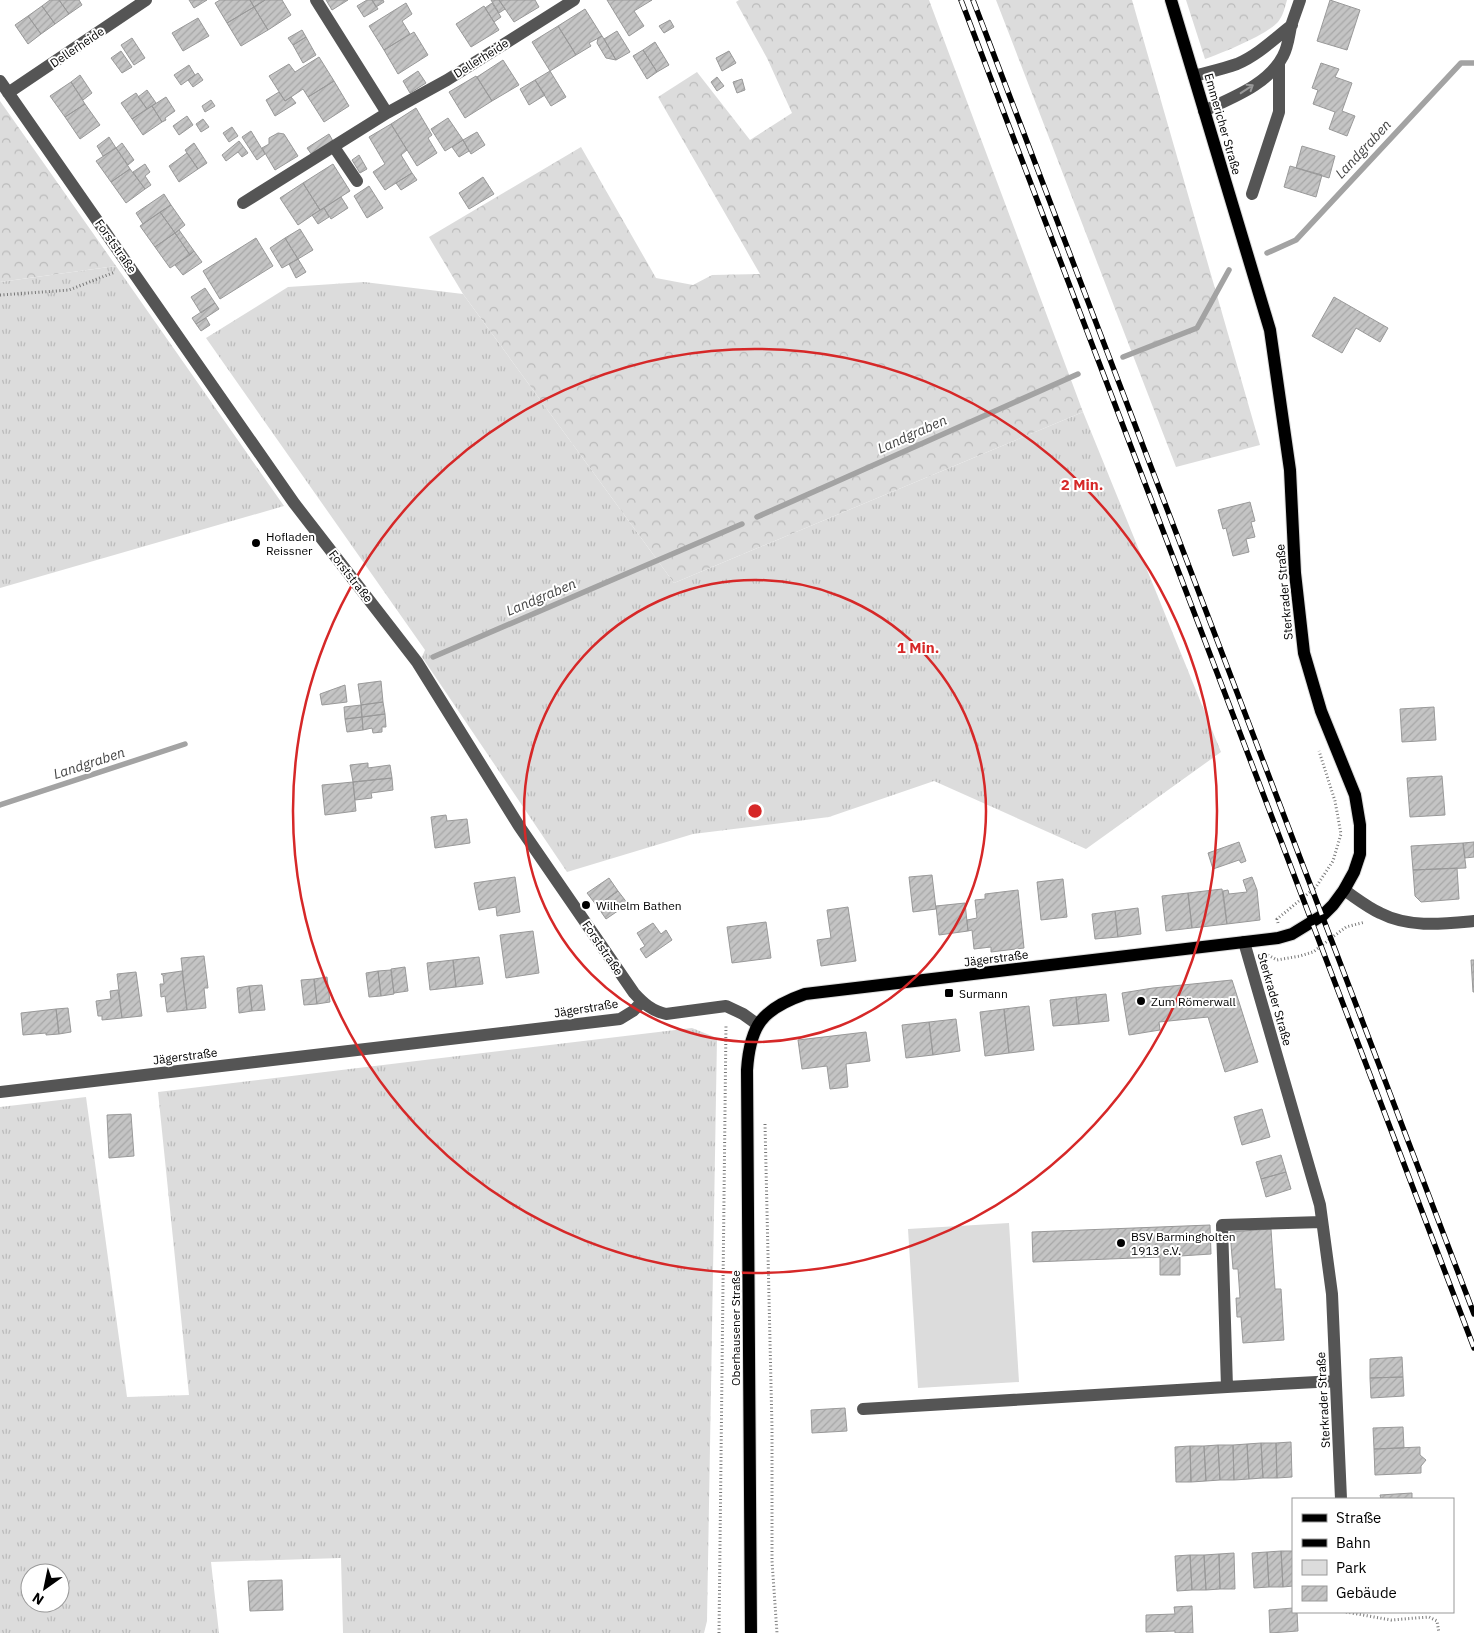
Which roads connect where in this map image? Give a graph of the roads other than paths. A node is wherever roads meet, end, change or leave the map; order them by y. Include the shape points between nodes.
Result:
1 (146, 0) edge
2 (316, 0) edge
3 (574, 0) edge
4 (1171, 0) edge
5 (1300, 0) edge
6 (1292, 25) junction
7 (1279, 63) junction
8 (1194, 76) junction
9 (0, 81) edge
10 (8, 93) junction
11 (1204, 111) junction
12 (387, 113) junction
13 (334, 146) junction
14 (357, 181) dead end
15 (1252, 194) dead end
16 (243, 203) dead end
17 (1247, 256) joint
18 (1344, 890) junction
19 (1474, 921) edge
20 (1244, 942) junction
21 (642, 1002) junction
22 (757, 1024) junction
23 (0, 1092) edge
24 (1322, 1222) junction
25 (1335, 1381) junction
26 (1227, 1386) junction
27 (863, 1409) dead end
28 (1341, 1498) edge
29 (751, 1633) edge

1 - 10 street, Dellerheide
2 - 12 street
3 - 12 street, Dellerheide via 447,80
4 - 8 main road, Emmericher Straße
5 - 6 street
6 - 7 street
6 - 8 street via 1244,60
11 -> 7 street via 1242,93
7 - 15 street via 1279,112
8 - 11 main road, Emmericher Straße
9 - 10 street, Forststraße
10 - 21 street, Forststraße via 294,503 417,662 518,826
11 - 17 main road, Emmericher Straße
12 - 13 street, Dellerheide
13 - 14 street
13 - 16 street, Dellerheide
17 - 18 main road, Sterkrader Straße via 1270,330 1290,470 1295,573 1304,653 1321,711 1355,795 1360,826 1360,854
18 - 19 street via 1379,913 1408,923
18 - 20 main road, Sterkrader Straße via 1323,914 1292,934
20 - 22 main road, Jägerstraße via 805,994 786,1000
20 - 24 street, Sterkrader Straße via 1320,1205
21 - 22 street via 666,1014 726,1006
21 - 23 street, Jägerstraße via 620,1019
22 - 29 main road, Oberhausener Straße via 748,1050 747,1070
24 - 25 street, Sterkrader Straße via 1332,1294
24 - 26 street via 1222,1226
25 - 26 street
25 - 28 street, Sterkrader Straße
26 - 27 street

